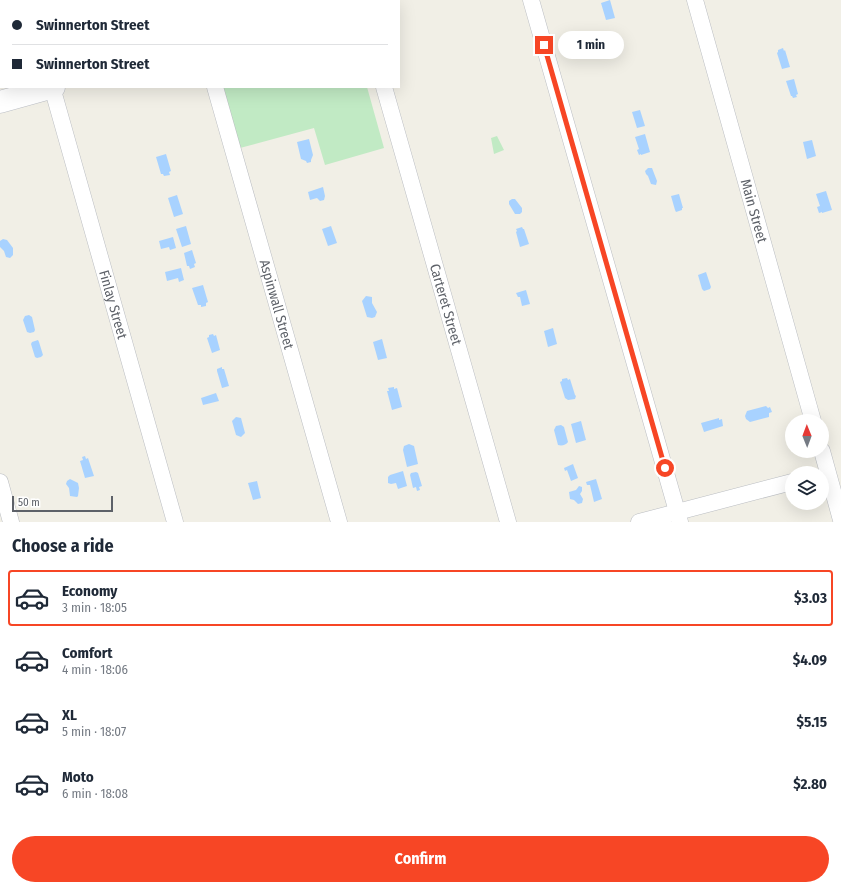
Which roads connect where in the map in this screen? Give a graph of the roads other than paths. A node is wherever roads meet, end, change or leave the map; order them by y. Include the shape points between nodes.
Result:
1 (531, 0) edge
2 (694, 0) edge
3 (49, 88) edge
4 (53, 88) edge
5 (215, 88) edge
6 (384, 88) edge
7 (0, 102) edge
8 (811, 414) edge
9 (825, 458) edge
10 (830, 471) edge
11 (0, 482) edge
12 (785, 484) edge
13 (679, 517) edge
14 (841, 520) edge
15 (11, 522) edge
16 (175, 522) edge
17 (339, 522) edge
18 (508, 522) edge
19 (639, 522) edge

1 - 13 street
2 - 8 street, Main Street
3 - 7 street
4 - 16 street, Finlay Street
5 - 17 street, Aspinwall Street
6 - 18 street, Carteret Street
9 - 10 street
10 - 14 street
11 - 15 street
12 - 13 street
13 - 19 street

